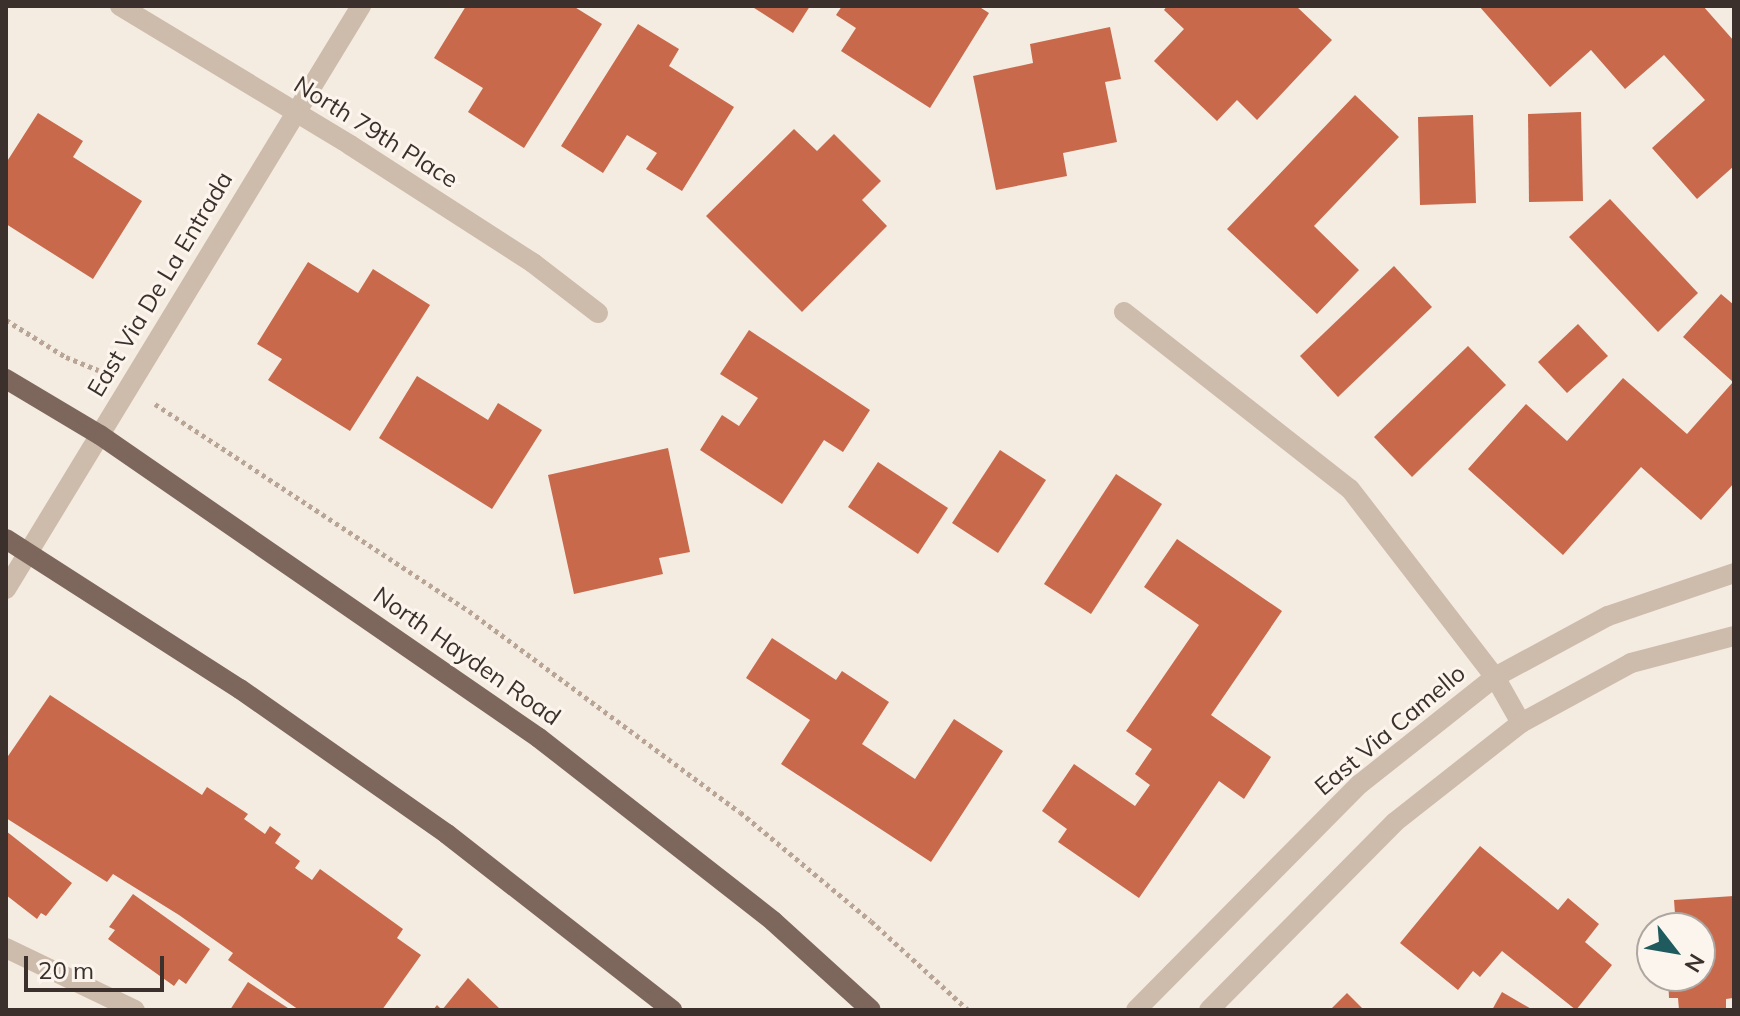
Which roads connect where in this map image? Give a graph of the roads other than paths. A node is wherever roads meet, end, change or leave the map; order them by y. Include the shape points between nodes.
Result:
1 (120, 6) edge
2 (361, 6) edge
3 (295, 111) junction
4 (1124, 312) dead end
5 (598, 313) dead end
6 (6, 379) edge
7 (100, 435) junction
8 (6, 539) edge
9 (28, 552) junction
10 (1734, 573) edge
11 (6, 589) edge
12 (1734, 636) edge
13 (1495, 677) junction
14 (1521, 723) junction
15 (6, 948) edge
16 (127, 1008) edge
17 (672, 1010) edge
18 (871, 1010) edge
19 (1136, 1010) edge
20 (1209, 1010) edge

1 - 3 street, North 79th Place
2 - 3 street, East Via De La Entrada
3 - 5 street, North 79th Place via 533,263
3 - 7 street, East Via De La Entrada
4 - 13 street via 1350,489
6 - 7 main road, North Hayden Road
7 - 9 street, East Via De La Entrada
7 - 18 main road, North Hayden Road via 539,738 773,921
8 - 9 main road
9 - 11 street, East Via De La Entrada
9 - 17 main road via 240,689 434,825
10 - 13 street, East Via Camello via 1608,616
12 - 14 street via 1631,663
13 - 14 street
13 - 19 street, East Via Camello via 1360,784
14 - 20 street via 1395,822
15 - 16 street

